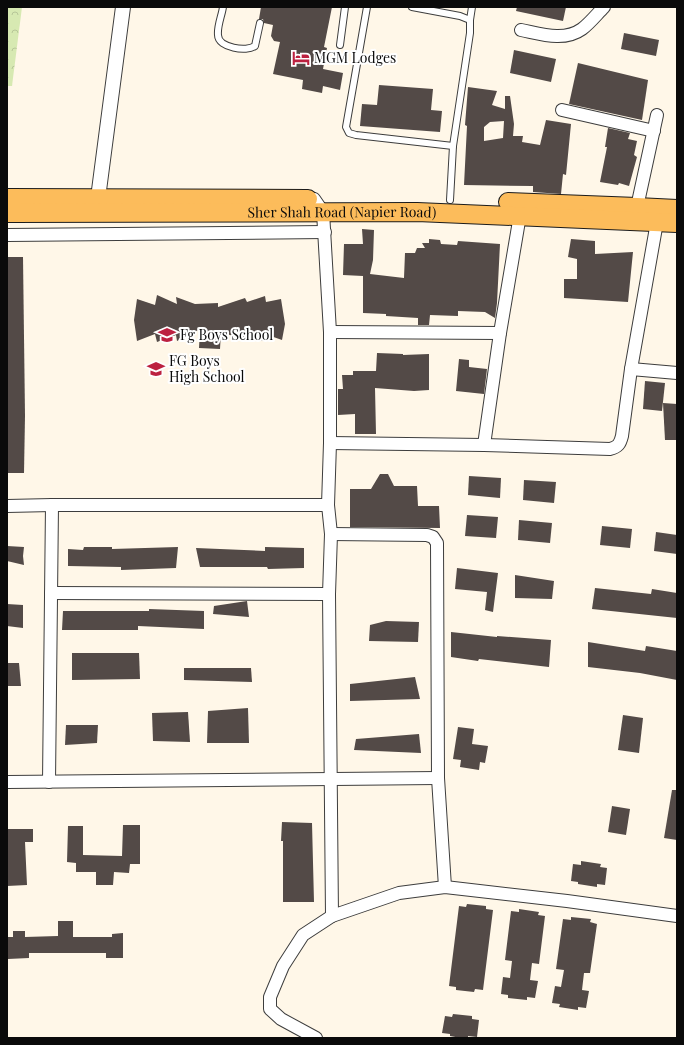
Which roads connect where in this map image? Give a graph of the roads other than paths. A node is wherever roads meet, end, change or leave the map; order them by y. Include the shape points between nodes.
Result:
1 (123, 7) edge
2 (223, 7) edge
3 (346, 7) edge
4 (367, 7) edge
5 (412, 7) edge
6 (472, 7) edge
7 (604, 7) edge
8 (470, 20) junction
9 (260, 23) dead end
10 (521, 30) dead end
11 (340, 45) dead end
12 (562, 110) dead end
13 (657, 115) dead end
14 (654, 131) junction
15 (453, 146) junction
16 (7, 198) edge
17 (450, 200) junction
18 (100, 205) junction
19 (318, 205) junction
20 (637, 207) junction
21 (677, 209) edge
22 (7, 213) edge
23 (520, 215) junction
24 (657, 222) junction
25 (677, 223) edge
26 (325, 232) junction
27 (103, 234) junction
28 (7, 235) edge
29 (330, 332) junction
30 (500, 333) junction
31 (631, 369) junction
32 (677, 373) edge
33 (330, 443) junction
34 (484, 445) junction
35 (52, 505) junction
36 (328, 505) junction
37 (7, 506) edge
38 (331, 534) junction
39 (51, 593) junction
40 (329, 594) junction
41 (330, 778) junction
42 (438, 778) junction
43 (7, 782) edge
44 (49, 782) junction
45 (445, 887) junction
46 (332, 916) junction
47 (677, 916) edge
48 (316, 1038) edge

1 - 18 street
2 - 9 lane via 218,36 220,41 227,45 236,48 255,46
3 - 11 lane
4 - 15 lane via 346,127 349,133
5 - 8 lane
6 - 8 lane
7 - 10 street via 581,29 562,36
8 - 15 lane
12 - 14 street
13 - 14 street
14 - 20 street
15 - 17 lane
16 - 18 main road, Sher Shah Road (Napier Road)
17 - 19 main road, Sher Shah Road (Napier Road)
17 - 20 main road, Sher Shah Road (Napier Road)
18 - 19 main road, Sher Shah Road (Napier Road)
18 - 22 main road, Sher Shah Road (Napier Road)
18 - 27 street
19 - 23 main road, Sher Shah Road (Napier Road) via 417,212
19 - 26 street
20 - 21 main road, Sher Shah Road (Napier Road)
23 - 24 main road, Sher Shah Road (Napier Road)
23 - 30 street
24 - 25 main road, Sher Shah Road (Napier Road)
24 - 31 street
26 - 27 street
26 - 29 street
27 - 28 street
29 - 30 street
29 - 33 street
30 - 34 street
31 - 32 street
31 - 34 street via 620,442 617,447 610,449
33 - 34 street
33 - 36 street
35 - 36 street
35 - 37 street
35 - 39 street
36 - 38 street
38 - 40 street
38 - 42 street via 427,535 433,537 437,543
39 - 40 street
39 - 44 street
40 - 41 street
41 - 42 street
41 - 44 street
41 - 46 street
42 - 45 street
43 - 44 street
45 - 46 street via 399,893
45 - 47 street
46 - 48 street via 303,935 283,966 270,997 270,1010

